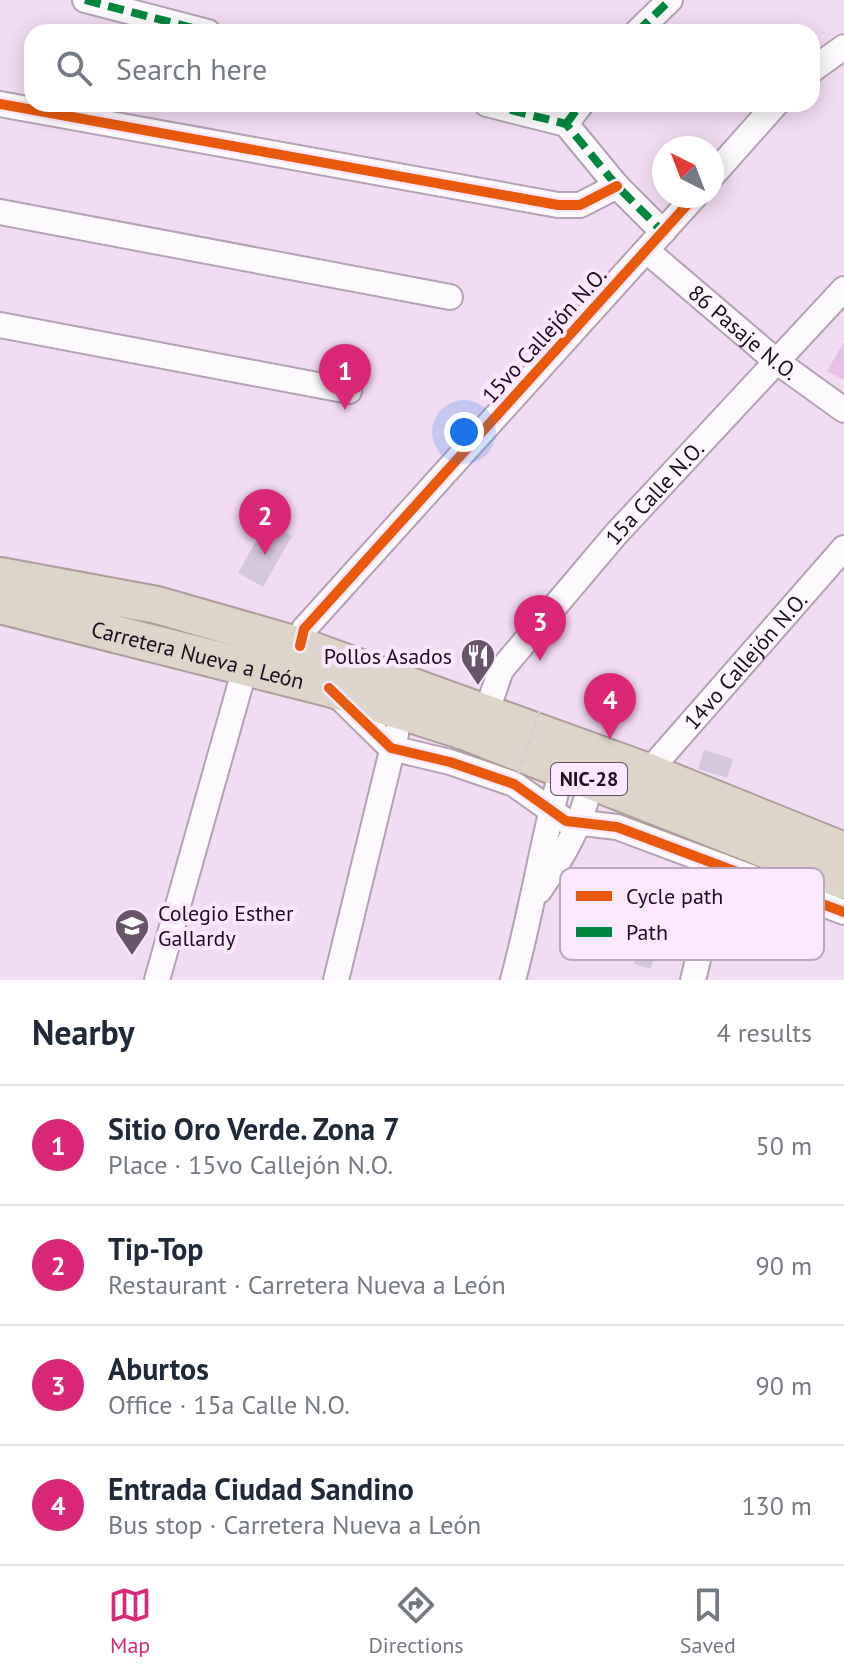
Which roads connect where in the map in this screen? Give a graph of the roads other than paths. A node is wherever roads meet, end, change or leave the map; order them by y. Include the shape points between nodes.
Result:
1 (85, 0) edge
2 (670, 0) edge
3 (177, 24) edge
4 (645, 24) edge
5 (844, 47) edge
6 (820, 64) edge
7 (0, 104) edge
8 (24, 108) edge
9 (44, 112) edge
10 (519, 112) edge
11 (575, 112) edge
12 (769, 112) edge
13 (566, 124) junction
14 (724, 162) edge
15 (617, 186) junction
16 (684, 208) edge
17 (0, 212) edge
18 (663, 232) junction
19 (647, 251) junction
20 (844, 289) edge
21 (450, 297) dead end
22 (0, 325) edge
23 (776, 361) junction
24 (349, 391) dead end
25 (844, 410) edge
26 (844, 548) edge
27 (0, 579) edge
28 (0, 605) edge
29 (0, 619) edge
30 (117, 634) junction
31 (300, 646) junction
32 (245, 668) junction
33 (329, 688) junction
34 (403, 712) junction
35 (486, 713) junction
36 (391, 748) junction
37 (648, 772) junction
38 (576, 774) junction
39 (552, 810) junction
40 (581, 822) junction
41 (844, 851) edge
42 (721, 866) joint
43 (726, 868) edge
44 (814, 868) edge
45 (824, 872) edge
46 (844, 880) edge
47 (536, 897) junction
48 (824, 905) edge
49 (844, 912) edge
50 (698, 960) edge
51 (157, 980) edge
52 (336, 980) edge
53 (513, 980) edge
54 (693, 980) edge

1 - 3 street
2 - 4 street
5 - 6 street
7 - 8 street
9 - 15 street via 558,205 580,205
10 - 13 street
11 - 13 street
12 - 14 street
13 - 15 street
15 - 18 street
16 - 18 street, 15vo Callejón N.O.
17 - 21 street
18 - 19 street, 15vo Callejón N.O.
19 - 23 street, 86 Pasaje N.O.
19 - 31 street, 15vo Callejón N.O. via 304,629
20 - 23 street, 15a Calle N.O.
22 - 24 street
23 - 25 street, 86 Pasaje N.O.
23 - 35 street, 15a Calle N.O. via 616,534 501,670
26 - 37 street, 14vo Callejón N.O.
27 - 31 highway, Carretera Nueva a León / NIC-28 via 157,605
28 - 30 highway, Carretera Nueva a León / NIC-28
29 - 30 highway via 88,637
30 - 32 highway, Carretera Nueva a León / NIC-28
31 - 35 highway, Carretera Nueva a León / NIC-28
32 - 33 highway, Carretera Nueva a León / NIC-28
32 - 51 street
33 - 34 highway, Carretera Nueva a León / NIC-28
33 - 36 street
34 - 36 street
34 - 38 highway, Carretera Nueva a León / NIC-28
35 - 37 highway, Carretera Nueva a León / NIC-28
36 - 39 street via 514,784
36 - 52 street
37 - 41 highway, Carretera Nueva a León / NIC-28
38 - 39 street
38 - 40 street
38 - 44 highway, Carretera Nueva a León / NIC-28
39 - 40 street via 566,821
39 - 47 street
40 - 42 street via 617,827
40 - 47 street
42 - 43 street
45 - 46 highway, Carretera Nueva a León / NIC-28
47 - 53 street
48 - 49 street
50 - 54 street

